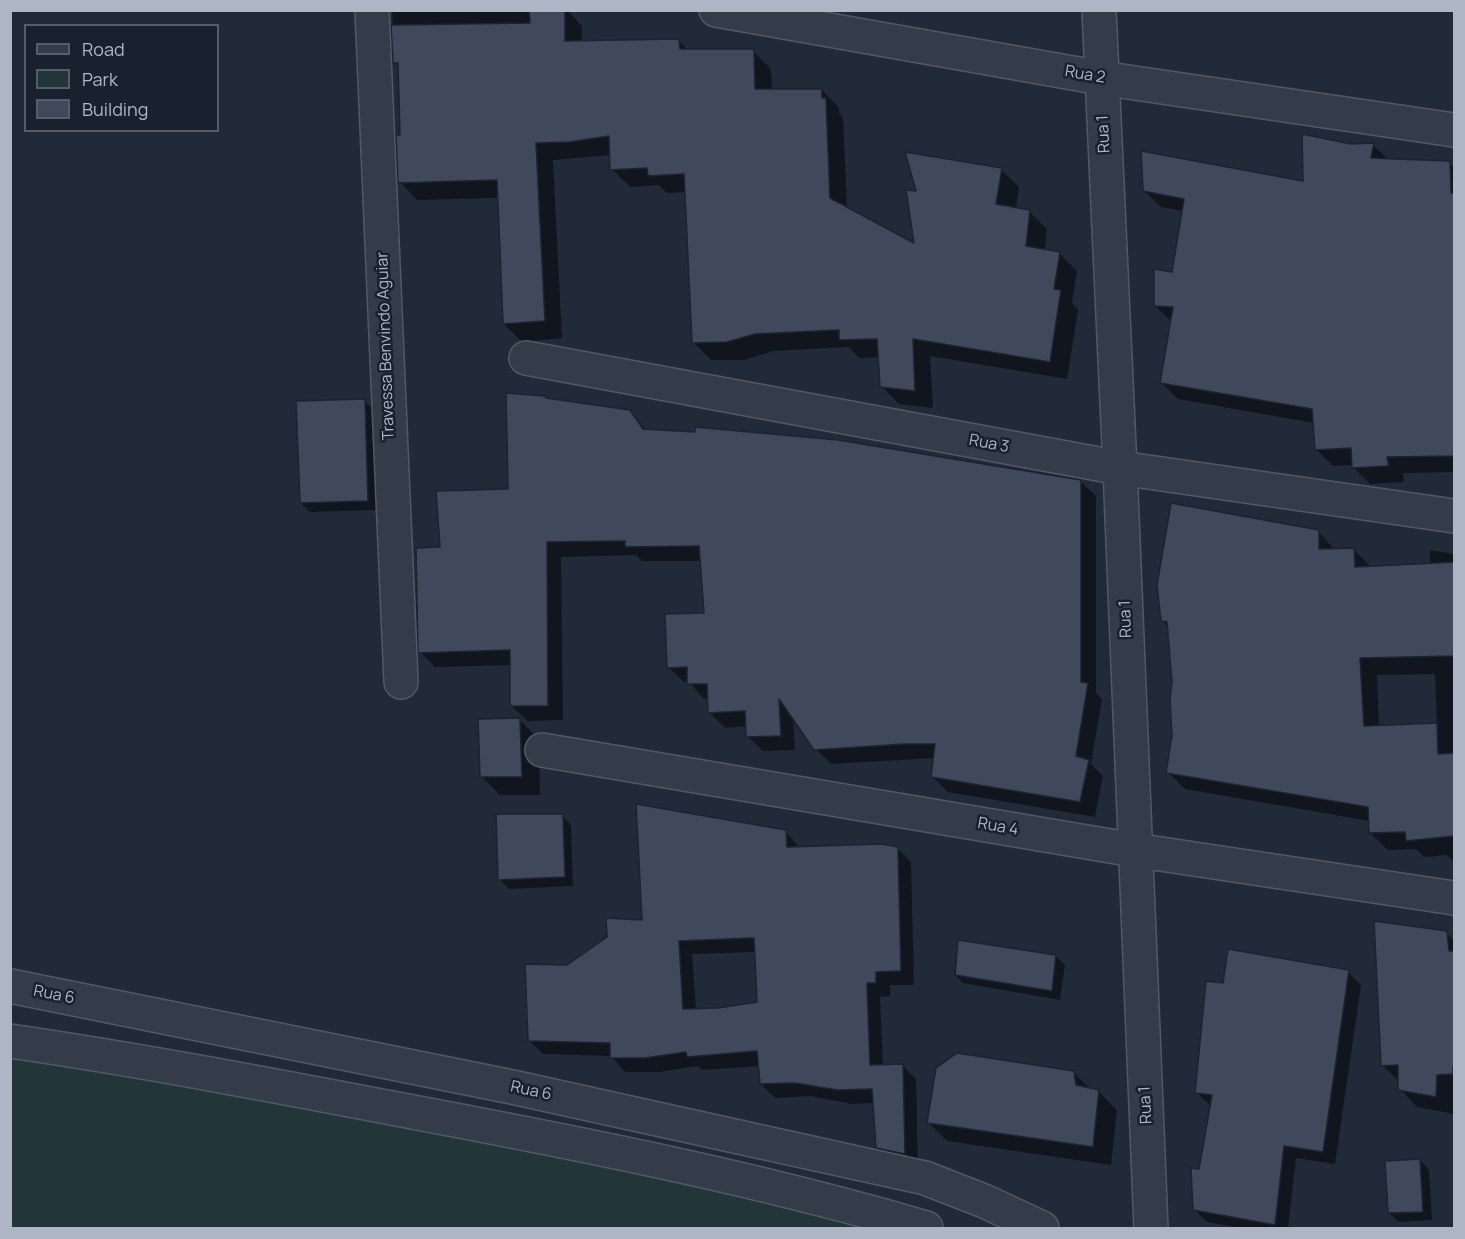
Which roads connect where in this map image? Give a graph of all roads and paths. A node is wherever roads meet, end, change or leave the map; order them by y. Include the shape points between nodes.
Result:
1 (372, 10) edge
2 (716, 10) edge
3 (1099, 10) edge
4 (1101, 78) junction
5 (1455, 130) edge
6 (526, 358) dead end
7 (1120, 468) junction
8 (1455, 516) edge
9 (401, 682) dead end
10 (543, 750) dead end
11 (1134, 850) junction
12 (1455, 898) edge
13 (10, 986) edge
14 (10, 1041) edge
15 (926, 1228) edge
16 (1042, 1228) edge
17 (1151, 1228) edge

1 - 9 street, Travessa Benvindo Aguiar
2 - 4 street, Rua 2
3 - 4 street, Rua 1
4 - 5 street, Rua 2
4 - 7 street, Rua 1
6 - 7 street, Rua 3
7 - 8 street, Rua 3
7 - 11 street, Rua 1
10 - 11 street, Rua 4
11 - 12 street, Rua 4
11 - 17 street, Rua 1
13 - 16 street, Rua 6 via 512,1087 925,1178
14 - 15 street via 108,1055 620,1151

